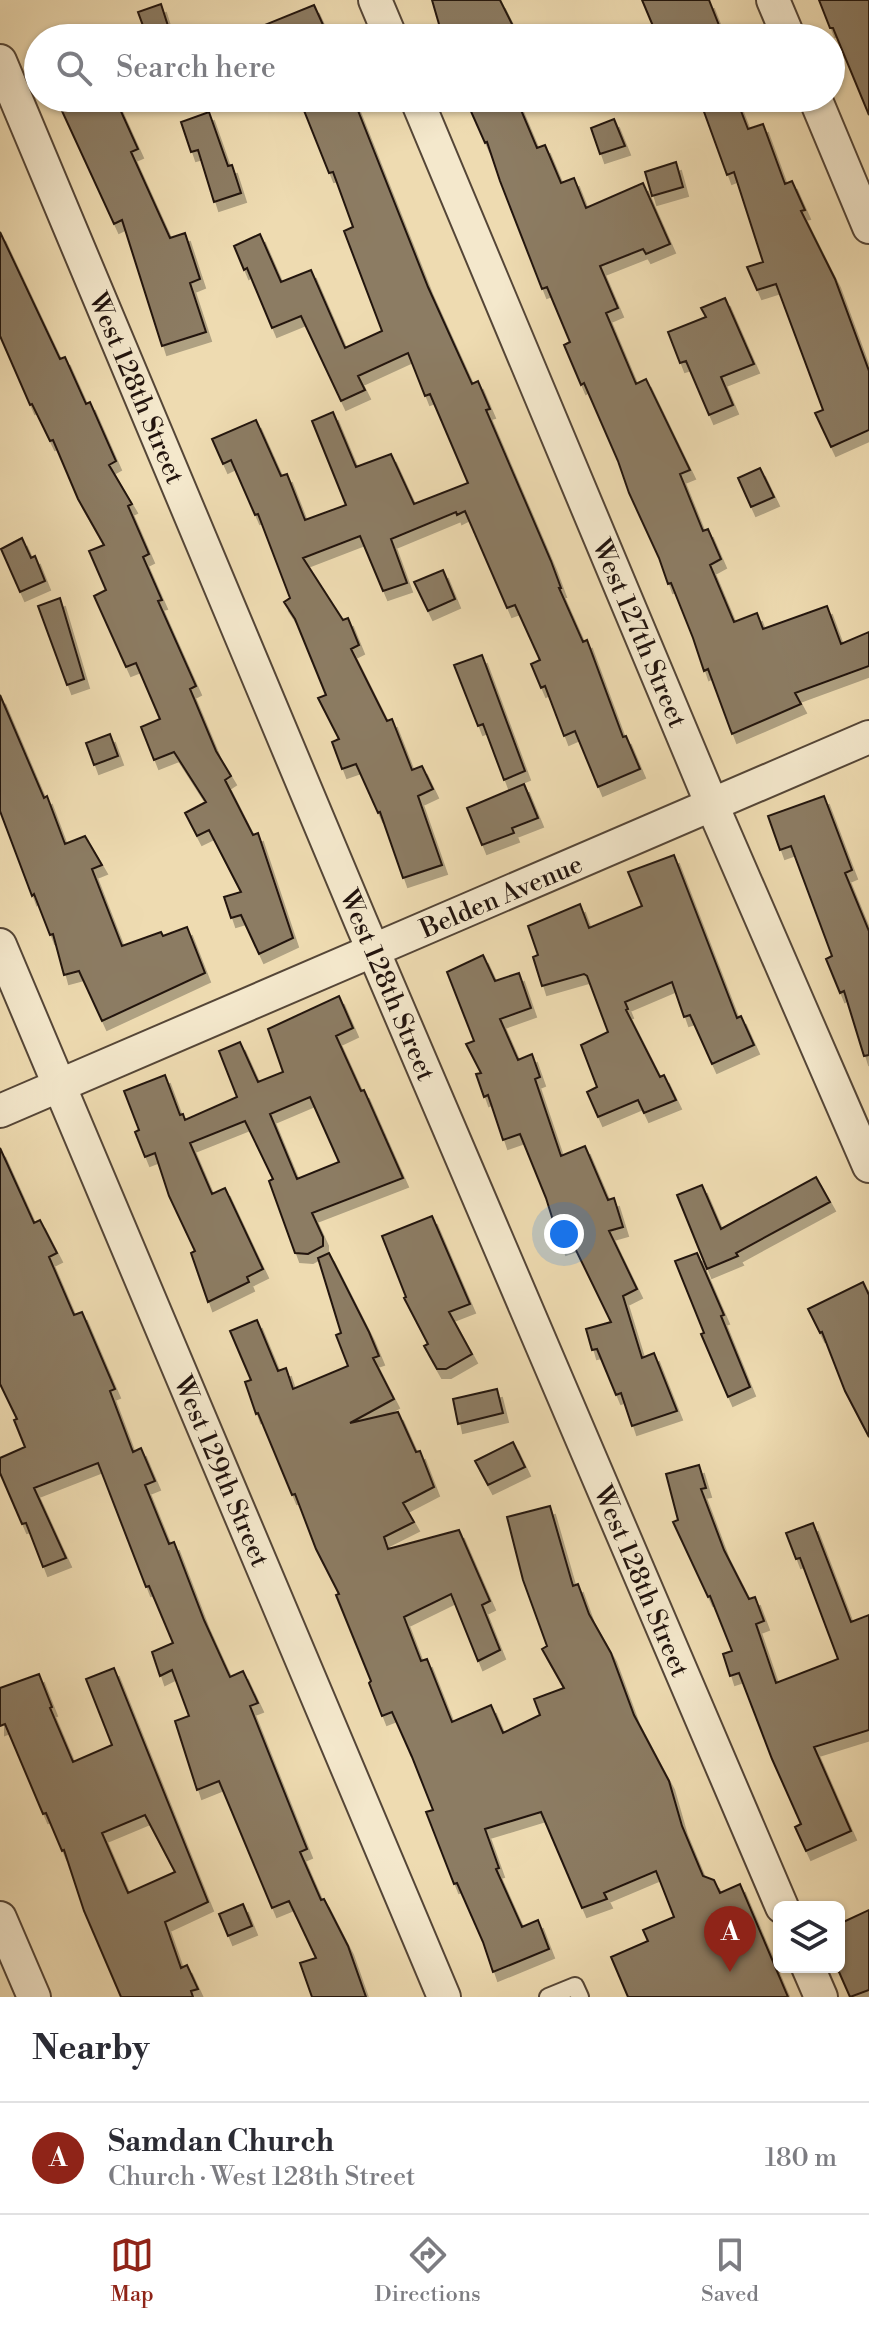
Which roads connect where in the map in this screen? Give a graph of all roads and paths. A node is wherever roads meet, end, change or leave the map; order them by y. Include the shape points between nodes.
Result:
1 (375, 0) edge
2 (773, 0) edge
3 (385, 24) edge
4 (783, 24) edge
5 (0, 61) edge
6 (422, 112) edge
7 (821, 112) edge
8 (869, 227) edge
9 (869, 737) edge
10 (712, 805) junction
11 (0, 945) edge
12 (373, 951) junction
13 (59, 1085) junction
14 (0, 1111) edge
15 (869, 1166) edge
16 (779, 1901) edge
17 (0, 1918) edge
18 (811, 1973) edge
19 (34, 1997) edge
20 (444, 1997) edge
21 (548, 1997) edge
22 (580, 1997) edge
23 (821, 1997) edge

1 - 3 street
2 - 4 street
5 - 12 street, West 128th Street
6 - 10 street, West 127th Street
7 - 8 street
9 - 10 street, Belden Avenue
10 - 12 street, Belden Avenue
10 - 15 street, West 127th Street
11 - 13 street, West 129th Street
12 - 13 street, Belden Avenue
12 - 16 street, West 128th Street
13 - 14 street, Belden Avenue
13 - 20 street, West 129th Street
17 - 19 street
18 - 23 street
21 - 22 lane via 575,1986

